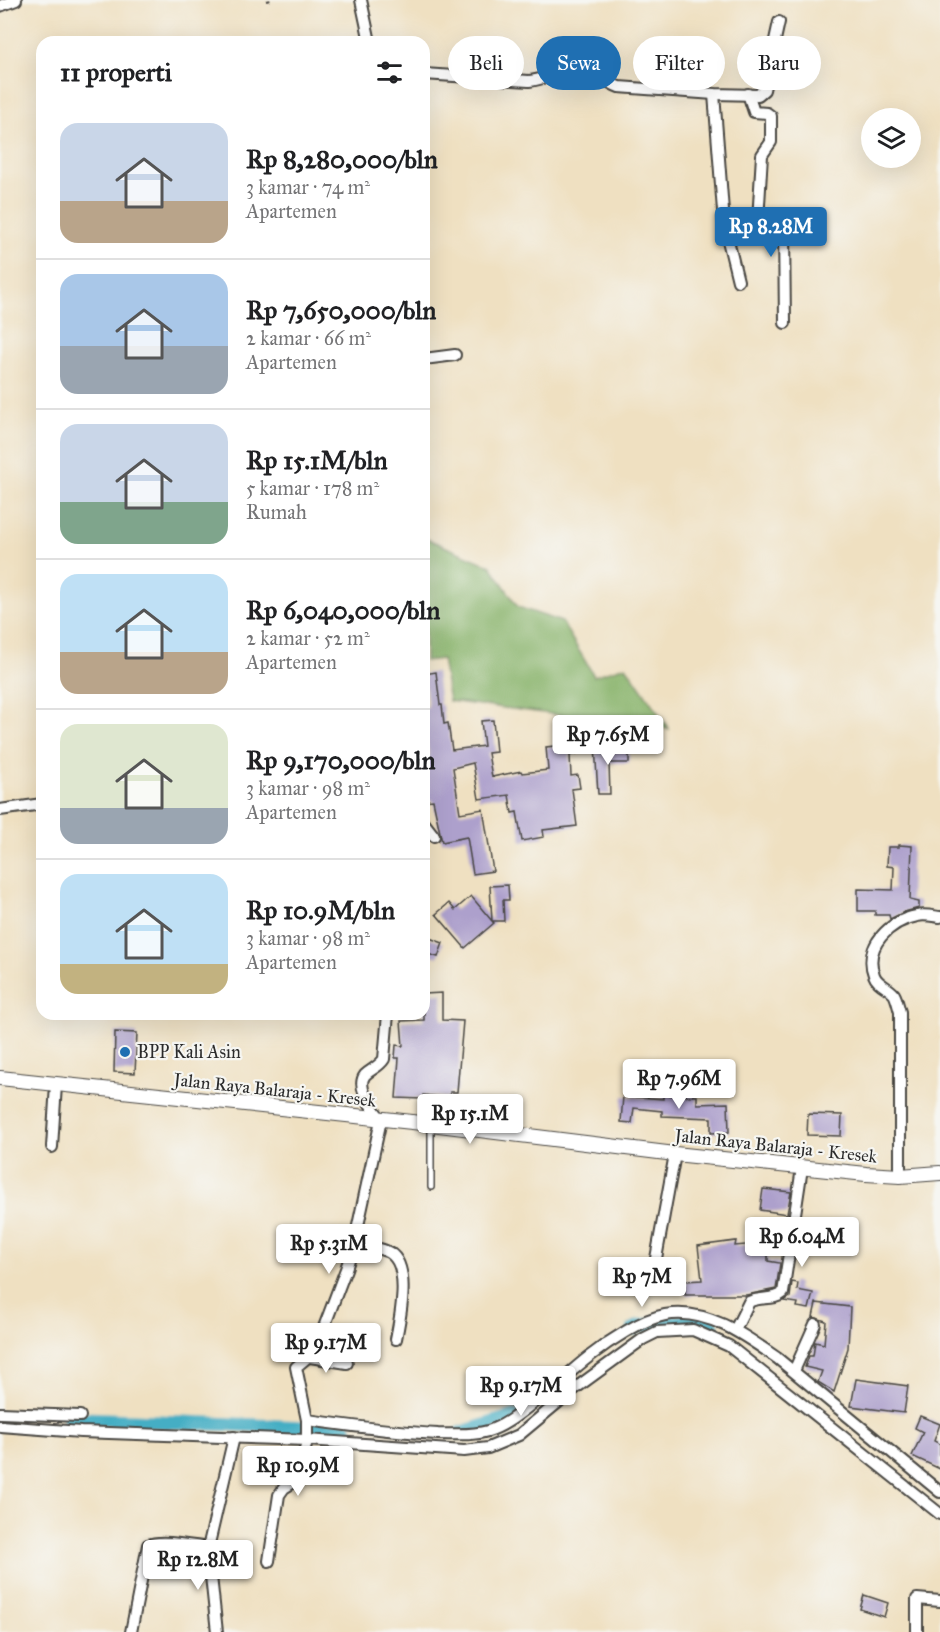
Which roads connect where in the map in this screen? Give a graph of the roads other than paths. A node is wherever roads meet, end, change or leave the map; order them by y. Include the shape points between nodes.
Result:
1 (16, 0) edge
2 (361, 0) edge
3 (0, 6) edge
4 (779, 22) dead end
5 (369, 36) edge
6 (430, 74) edge
7 (714, 94) junction
8 (748, 94) junction
9 (758, 221) junction
10 (724, 224) junction
11 (738, 281) dead end
12 (785, 323) dead end
13 (455, 355) dead end
14 (430, 358) edge
15 (36, 805) edge
16 (0, 810) edge
17 (430, 830) edge
18 (434, 836) dead end
19 (940, 917) edge
20 (387, 1020) edge
21 (0, 1078) edge
22 (56, 1085) junction
23 (381, 1120) junction
24 (431, 1124) junction
25 (52, 1147) dead end
26 (675, 1154) junction
27 (802, 1168) junction
28 (940, 1173) edge
29 (900, 1176) junction
30 (431, 1186) dead end
31 (354, 1244) junction
32 (651, 1286) dead end
33 (815, 1324) dead end
34 (735, 1330) junction
35 (396, 1339) dead end
36 (310, 1357) junction
37 (347, 1363) dead end
38 (794, 1371) junction
39 (0, 1413) edge
40 (80, 1416) dead end
41 (0, 1426) edge
42 (307, 1430) junction
43 (234, 1437) junction
44 (924, 1490) junction
45 (940, 1492) edge
46 (940, 1514) edge
47 (208, 1548) junction
48 (269, 1561) dead end
49 (940, 1601) edge
50 (130, 1632) edge
51 (217, 1632) edge
52 (917, 1632) edge

1 - 3 street
2 - 5 street
4 - 8 street via 763,92
6 - 7 street via 529,81 580,70 593,72 619,87
7 - 8 street
7 - 10 street
8 - 9 street via 754,112 771,116 771,142 762,156
9 - 10 street
9 - 12 street via 784,227
10 - 11 street
13 - 14 street
15 - 16 street
17 - 18 street
19 - 29 street via 922,915 902,921 888,929 872,950 874,978 893,994 900,1012
20 - 23 street via 384,1059 367,1073 362,1084
21 - 22 street, Jalan Raya Balaraja - Kresek
22 - 23 street, Jalan Raya Balaraja - Kresek
22 - 25 street
23 - 24 street, Jalan Raya Balaraja - Kresek
23 - 31 street
24 - 26 street, Jalan Raya Balaraja - Kresek
24 - 30 lane
26 - 27 street, Jalan Raya Balaraja - Kresek
26 - 32 street
27 - 29 street, Jalan Raya Balaraja - Kresek
27 - 34 street via 783,1293 749,1302
28 - 29 street, Jalan Raya Balaraja - Kresek
31 - 35 street via 388,1251 396,1258 403,1289
31 - 36 street
33 - 38 street
34 - 38 street
34 - 42 street via 696,1315 664,1315 651,1320 591,1355 514,1417 485,1432
36 - 37 street
36 - 42 street via 300,1362 296,1370
38 - 44 street
39 - 40 street
41 - 43 street
42 - 43 street
42 - 44 street via 464,1451 488,1448 519,1435 643,1339 657,1332 693,1330 729,1346
42 - 48 street via 299,1479 279,1495
43 - 47 street
44 - 45 street
44 - 46 street
47 - 50 street via 148,1545
47 - 51 street
49 - 52 street via 917,1599

